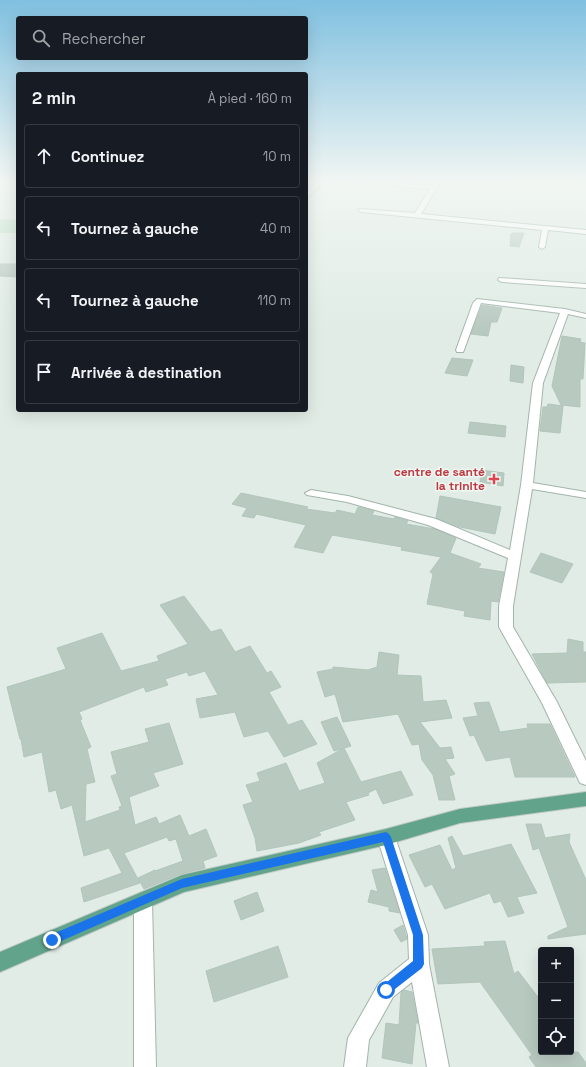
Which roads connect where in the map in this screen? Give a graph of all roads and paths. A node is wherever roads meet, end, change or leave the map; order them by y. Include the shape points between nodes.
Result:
1 (545, 231) edge
2 (574, 231) edge
3 (586, 232) edge
4 (542, 247) dead end
5 (502, 280) dead end
6 (586, 286) edge
7 (565, 311) junction
8 (586, 316) edge
9 (460, 350) dead end
10 (527, 485) junction
11 (311, 493) dead end
12 (586, 495) edge
13 (514, 556) junction
14 (586, 778) edge
15 (586, 799) edge
16 (386, 837) junction
17 (143, 900) junction
18 (0, 962) edge
19 (419, 964) junction
20 (145, 1067) edge
21 (355, 1067) edge
22 (438, 1067) edge

1 - 4 street
2 - 3 street
5 - 6 street
7 - 8 street
7 - 9 street via 480,301 477,303
7 - 10 street via 538,383
10 - 12 street
10 - 13 street
11 - 13 street via 348,499 432,522
13 - 14 street via 506,606 506,627 549,702
15 - 16 main road via 460,816
16 - 17 main road via 182,884
16 - 19 street via 418,935
17 - 18 main road
17 - 20 street
19 - 21 street via 386,990 359,1038
19 - 22 street

